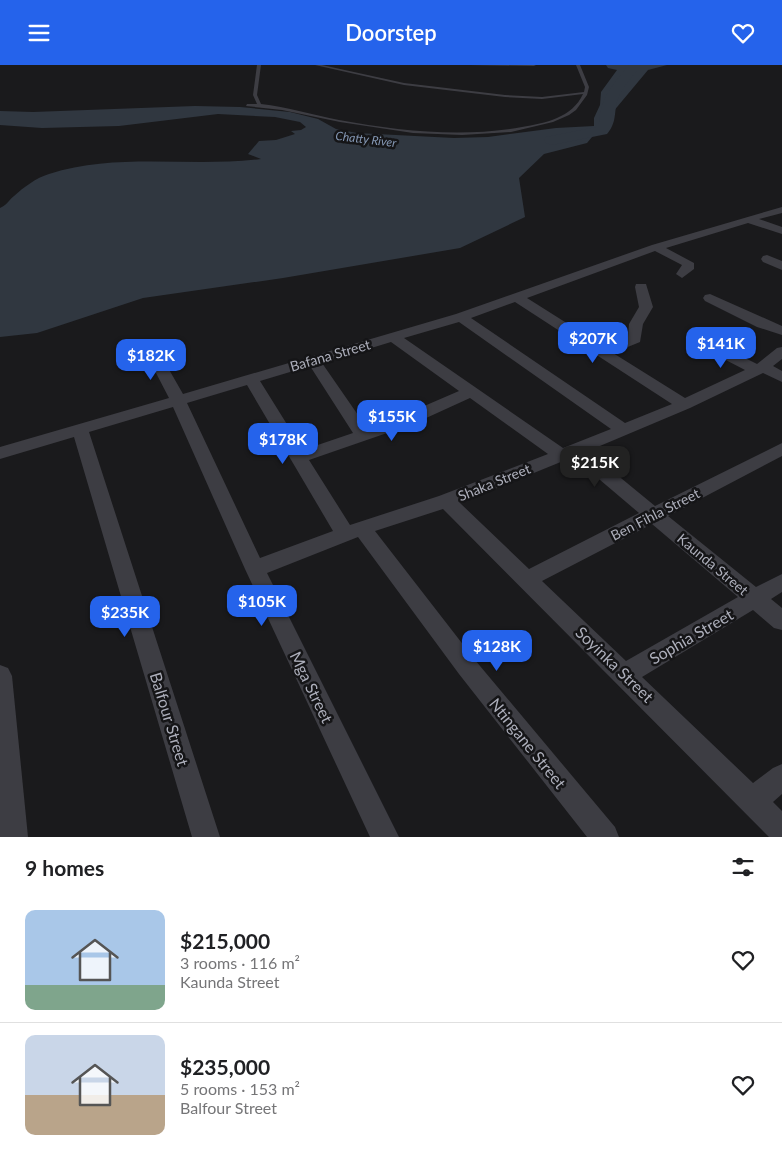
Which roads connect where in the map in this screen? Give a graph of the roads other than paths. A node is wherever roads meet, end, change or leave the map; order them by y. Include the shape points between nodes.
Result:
1 (259, 65) edge
2 (317, 65) edge
3 (471, 65) edge
4 (534, 65) edge
5 (578, 65) edge
6 (586, 93) junction
7 (247, 105) dead end
8 (259, 105) junction
9 (782, 210) edge
10 (748, 219) junction
11 (782, 231) edge
12 (656, 247) junction
13 (767, 259) dead end
14 (782, 266) edge
15 (682, 274) dead end
16 (640, 287) dead end
17 (518, 298) junction
18 (710, 298) dead end
19 (461, 317) junction
20 (782, 331) edge
21 (394, 337) junction
22 (700, 341) dead end
23 (150, 348) dead end
24 (782, 351) edge
25 (602, 352) junction
26 (313, 360) junction
27 (760, 369) junction
28 (782, 377) edge
29 (250, 378) junction
30 (472, 391) junction
31 (178, 400) junction
32 (684, 405) junction
33 (80, 429) junction
34 (624, 430) junction
35 (363, 435) junction
36 (782, 449) edge
37 (568, 452) junction
38 (0, 453) edge
39 (298, 458) junction
40 (446, 501) junction
41 (655, 515) junction
42 (353, 531) junction
43 (255, 569) junction
44 (528, 579) junction
45 (782, 582) edge
46 (755, 599) junction
47 (782, 621) edge
48 (625, 674) junction
49 (0, 676) edge
50 (782, 777) edge
51 (753, 800) junction
52 (782, 830) edge
53 (14, 837) edge
54 (206, 837) edge
55 (384, 837) edge
56 (605, 837) edge

1 - 8 lane via 255,95
2 - 6 lane via 404,84 506,96 542,98
3 - 4 lane
5 - 6 lane via 587,87
6 - 8 lane via 579,105 546,124 478,134 400,131
7 - 8 lane
9 - 10 street, Bafana Street
10 - 11 street
10 - 12 street, Bafana Street
12 - 15 street via 688,263 688,269
12 - 17 street, Bafana Street
13 - 14 street
16 - 25 street via 646,307 636,324 635,339
17 - 19 street, Bafana Street
17 - 25 street
18 - 20 street
19 - 21 street, Bafana Street
19 - 34 street
21 - 26 street, Bafana Street
21 - 30 street, Kaunda Street
22 - 27 street
23 - 31 street, Mga Street
24 - 27 street, Shaka Street
25 - 32 street
26 - 29 street, Bafana Street
26 - 35 street
27 - 28 street
27 - 32 street, Shaka Street
29 - 31 street, Bafana Street
29 - 39 street, Ntingane Street
30 - 35 street
30 - 37 street, Kaunda Street
31 - 33 street, Bafana Street
31 - 43 street, Mga Street
32 - 34 street, Shaka Street
33 - 38 street, Bafana Street
33 - 54 street, Balfour Street
34 - 37 street, Shaka Street
35 - 39 street
36 - 41 street, Ben Fihla Street
37 - 40 street, Shaka Street
37 - 41 street, Kaunda Street
39 - 42 street, Ntingane Street
40 - 42 street, Shaka Street
40 - 44 street, Soyinka Street
41 - 44 street, Ben Fihla Street
41 - 46 street, Kaunda Street
42 - 43 street, Shaka Street
42 - 56 street, Ntingane Street
43 - 55 street, Mga Street
44 - 48 street, Soyinka Street
45 - 46 street, Sophia Street
46 - 47 street, Kaunda Street
46 - 48 street, Sophia Street
48 - 51 street, Soyinka Street
49 - 53 street
50 - 51 street
51 - 52 street, Soyinka Street

